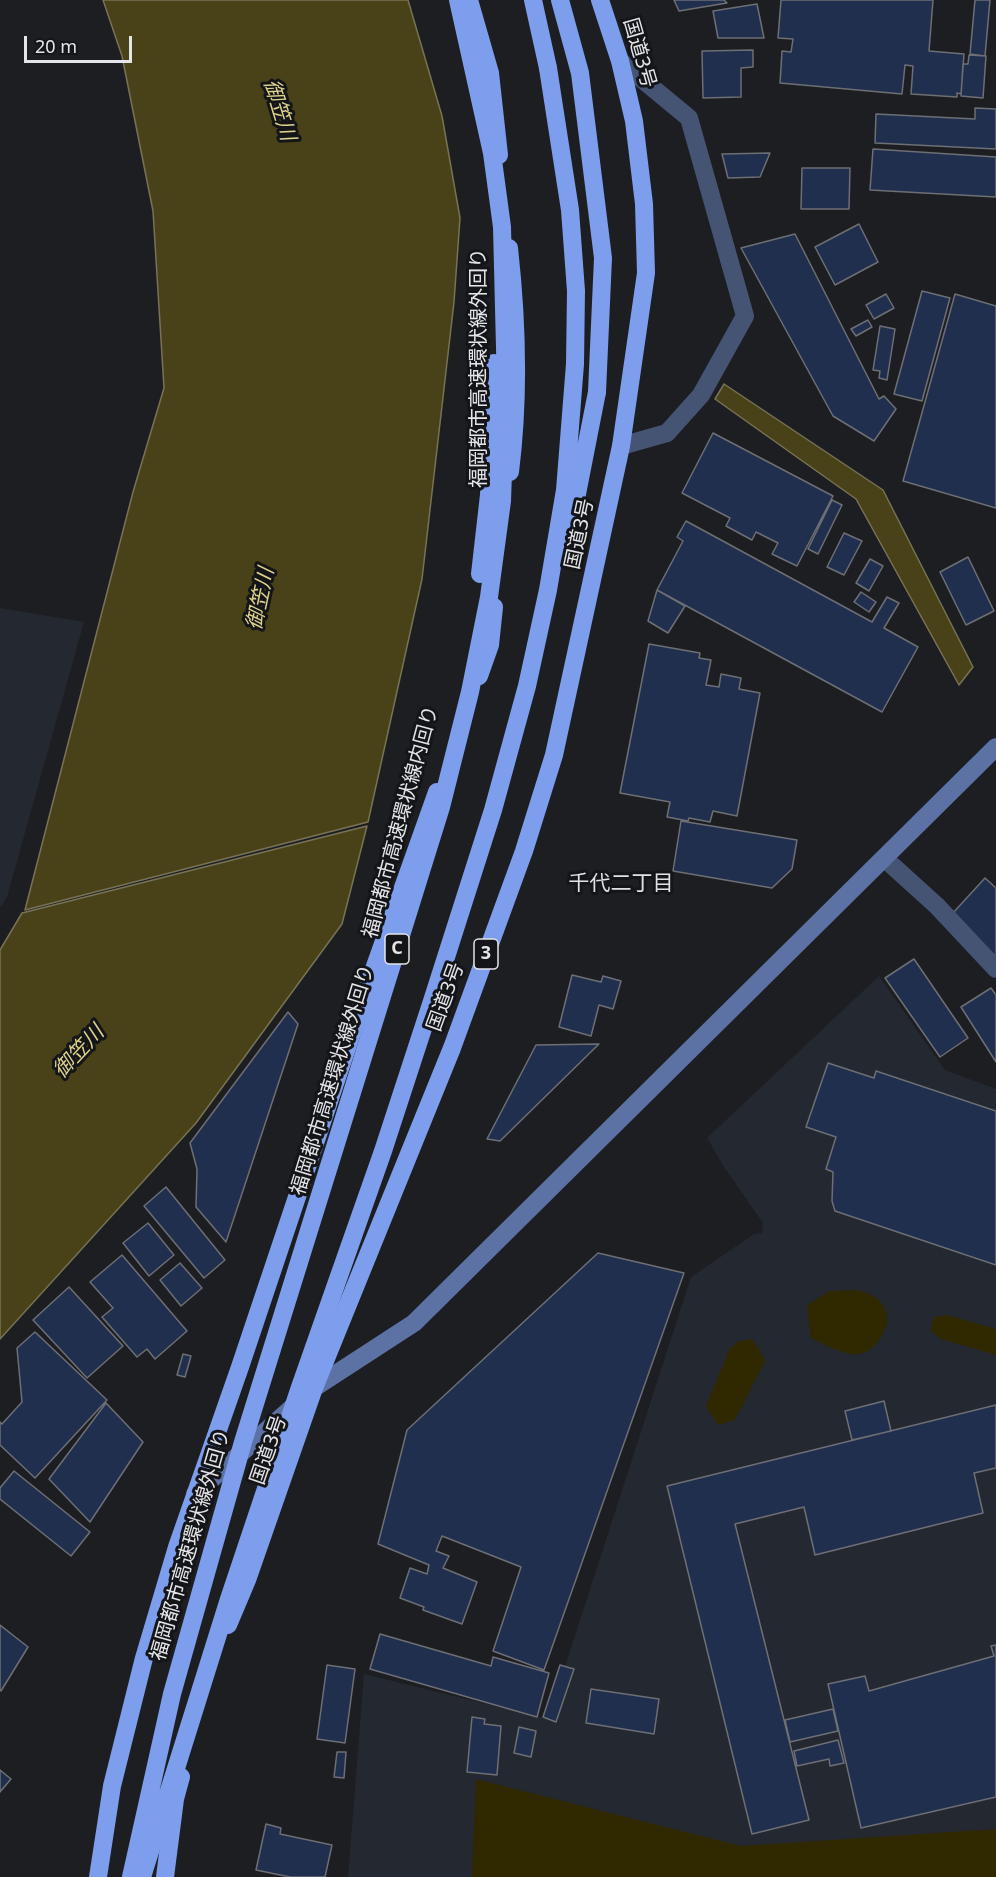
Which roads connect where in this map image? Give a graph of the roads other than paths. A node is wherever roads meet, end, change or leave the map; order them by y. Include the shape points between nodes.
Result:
1 (453, 0) edge
2 (458, 0) edge
3 (469, 0) edge
4 (533, 0) edge
5 (560, 0) edge
6 (600, 0) edge
7 (620, 61) junction
8 (621, 447) junction
9 (996, 747) edge
10 (884, 858) junction
11 (996, 969) edge
12 (314, 1388) junction
13 (195, 1494) junction
14 (98, 1877) edge
15 (123, 1877) edge
16 (131, 1877) edge
17 (142, 1877) edge
18 (149, 1877) edge
19 (165, 1877) edge

1 - 15 highway, 福岡都市高速環状線内回り / C, bridge via 488,165 495,217 489,495 478,591 435,794 194,1582
2 - 16 highway, 福岡都市高速環状線外回り / C, bridge via 492,153 502,227 506,388 502,501 489,597 441,807 243,1442 172,1694
3 - 13 highway via 490,73 514,288 515,430 490,645 364,997
4 - 17 highway, bridge via 549,68 570,210 576,291 575,364 565,490 548,591 493,810 383,1151 229,1599
5 - 18 highway, bridge via 580,73 603,258 597,392 575,513 492,830 390,1155 246,1554
6 - 7 highway, 国道3号 / 3
7 - 8 highway, 国道3号 / 3 via 644,204 646,273
7 - 8 street via 690,118 745,316 701,395 667,433
8 - 12 highway, 国道3号 / 3 via 554,755 524,851 452,1048
9 - 10 street
10 - 11 street via 937,906
10 - 12 street via 414,1323
12 - 13 street
12 - 19 highway, 国道3号 / 3 via 247,1580 206,1679 175,1799
13 - 14 highway via 144,1658 112,1786

